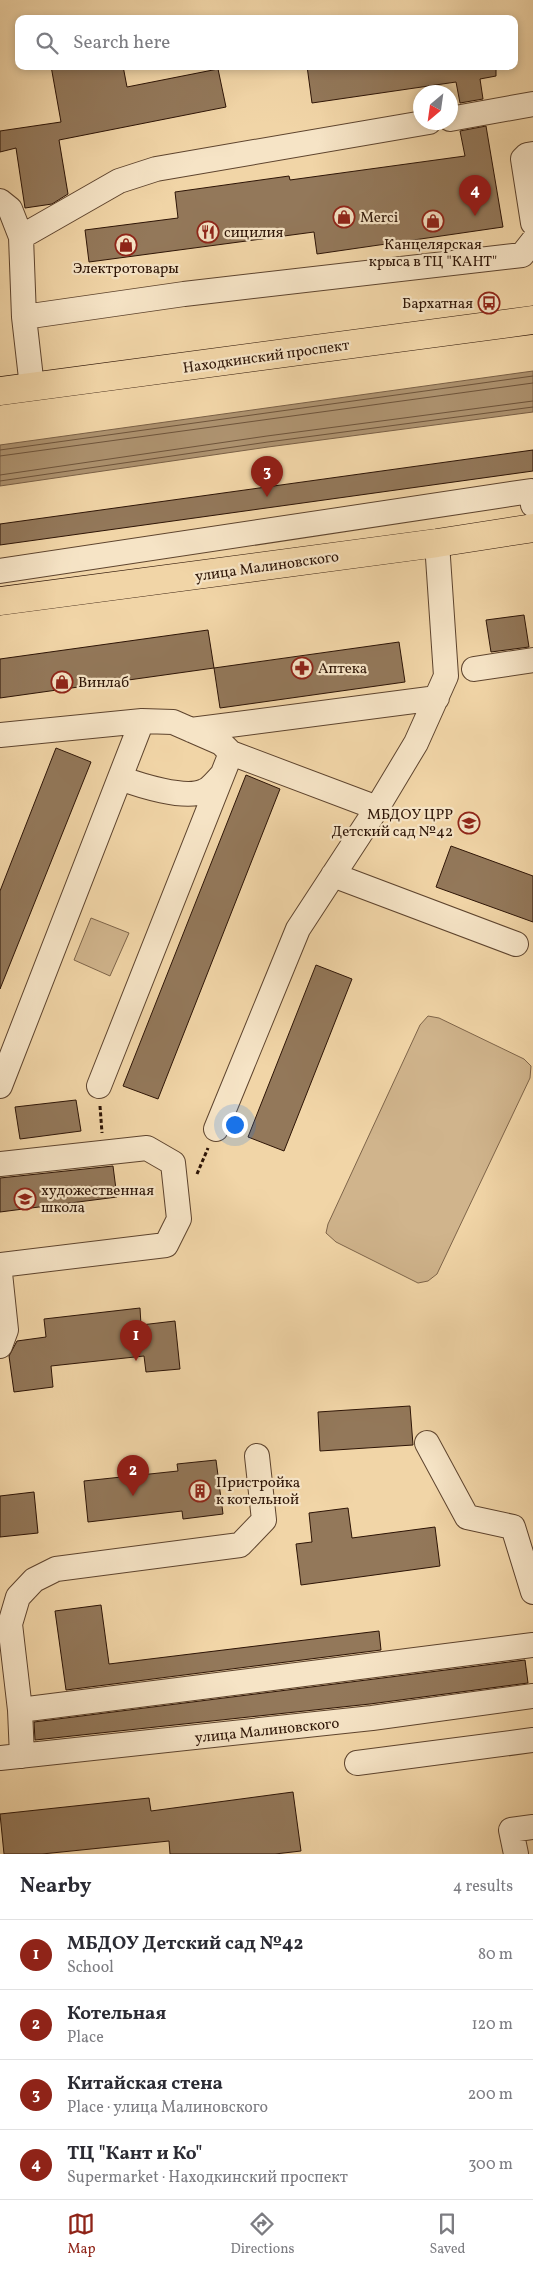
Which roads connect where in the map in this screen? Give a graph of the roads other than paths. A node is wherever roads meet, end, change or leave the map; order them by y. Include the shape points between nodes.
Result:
1 (533, 104) edge
2 (458, 118) edge
3 (413, 125) edge
4 (533, 154) edge
5 (0, 201) edge
6 (533, 223) edge
7 (21, 237) junction
8 (533, 242) edge
9 (24, 317) junction
10 (533, 320) edge
11 (32, 387) junction
12 (0, 392) edge
13 (533, 505) edge
14 (533, 528) edge
15 (437, 543) junction
16 (0, 571) edge
17 (0, 601) edge
18 (533, 660) edge
19 (474, 669) dead end
20 (437, 698) junction
21 (142, 721) junction
22 (191, 730) junction
23 (0, 735) edge
24 (231, 753) junction
25 (222, 775) junction
26 (120, 778) junction
27 (377, 808) junction
28 (333, 875) junction
29 (516, 944) dead end
30 (0, 1086) edge
31 (99, 1086) road end
32 (216, 1129) dead end
33 (0, 1164) edge
34 (0, 1265) edge
35 (0, 1273) edge
36 (0, 1346) edge
37 (427, 1443) dead end
38 (256, 1456) dead end
39 (533, 1592) edge
40 (533, 1645) edge
41 (533, 1696) edge
42 (20, 1710) junction
43 (533, 1740) edge
44 (11, 1757) edge
45 (357, 1763) dead end
46 (533, 1827) edge
47 (516, 1854) edge

1 - 2 street
3 - 7 street via 156,169 119,181
4 - 6 street via 523,159
5 - 7 street via 10,209
7 - 9 street
8 - 9 street via 522,255 184,294
9 - 11 street
10 - 11 main road, Находкинский проспект
11 - 12 main road, Находкинский проспект
13 - 16 street via 531,491
14 - 15 main road, улица Малиновского
15 - 17 main road, улица Малиновского
15 - 20 street via 446,676
18 - 19 street
20 - 22 street
20 - 27 street via 416,743
21 - 22 street via 173,722
21 - 23 street
21 - 26 street
22 - 24 street via 221,744
24 - 25 street
24 - 27 street
25 - 26 street via 204,791 182,793 150,789
25 - 31 street
26 - 30 street
27 - 28 street
28 - 29 street
28 - 32 street via 294,938
33 - 34 street via 147,1148 173,1163 179,1218 166,1244
35 - 36 street via 6,1330
37 - 39 street via 467,1517 512,1527
38 - 42 street via 264,1520 240,1545 56,1569 34,1580 18,1597 10,1624
40 - 42 street
41 - 44 street, улица Малиновского via 372,1718
42 - 44 street
43 - 45 street
46 - 47 street via 511,1830

